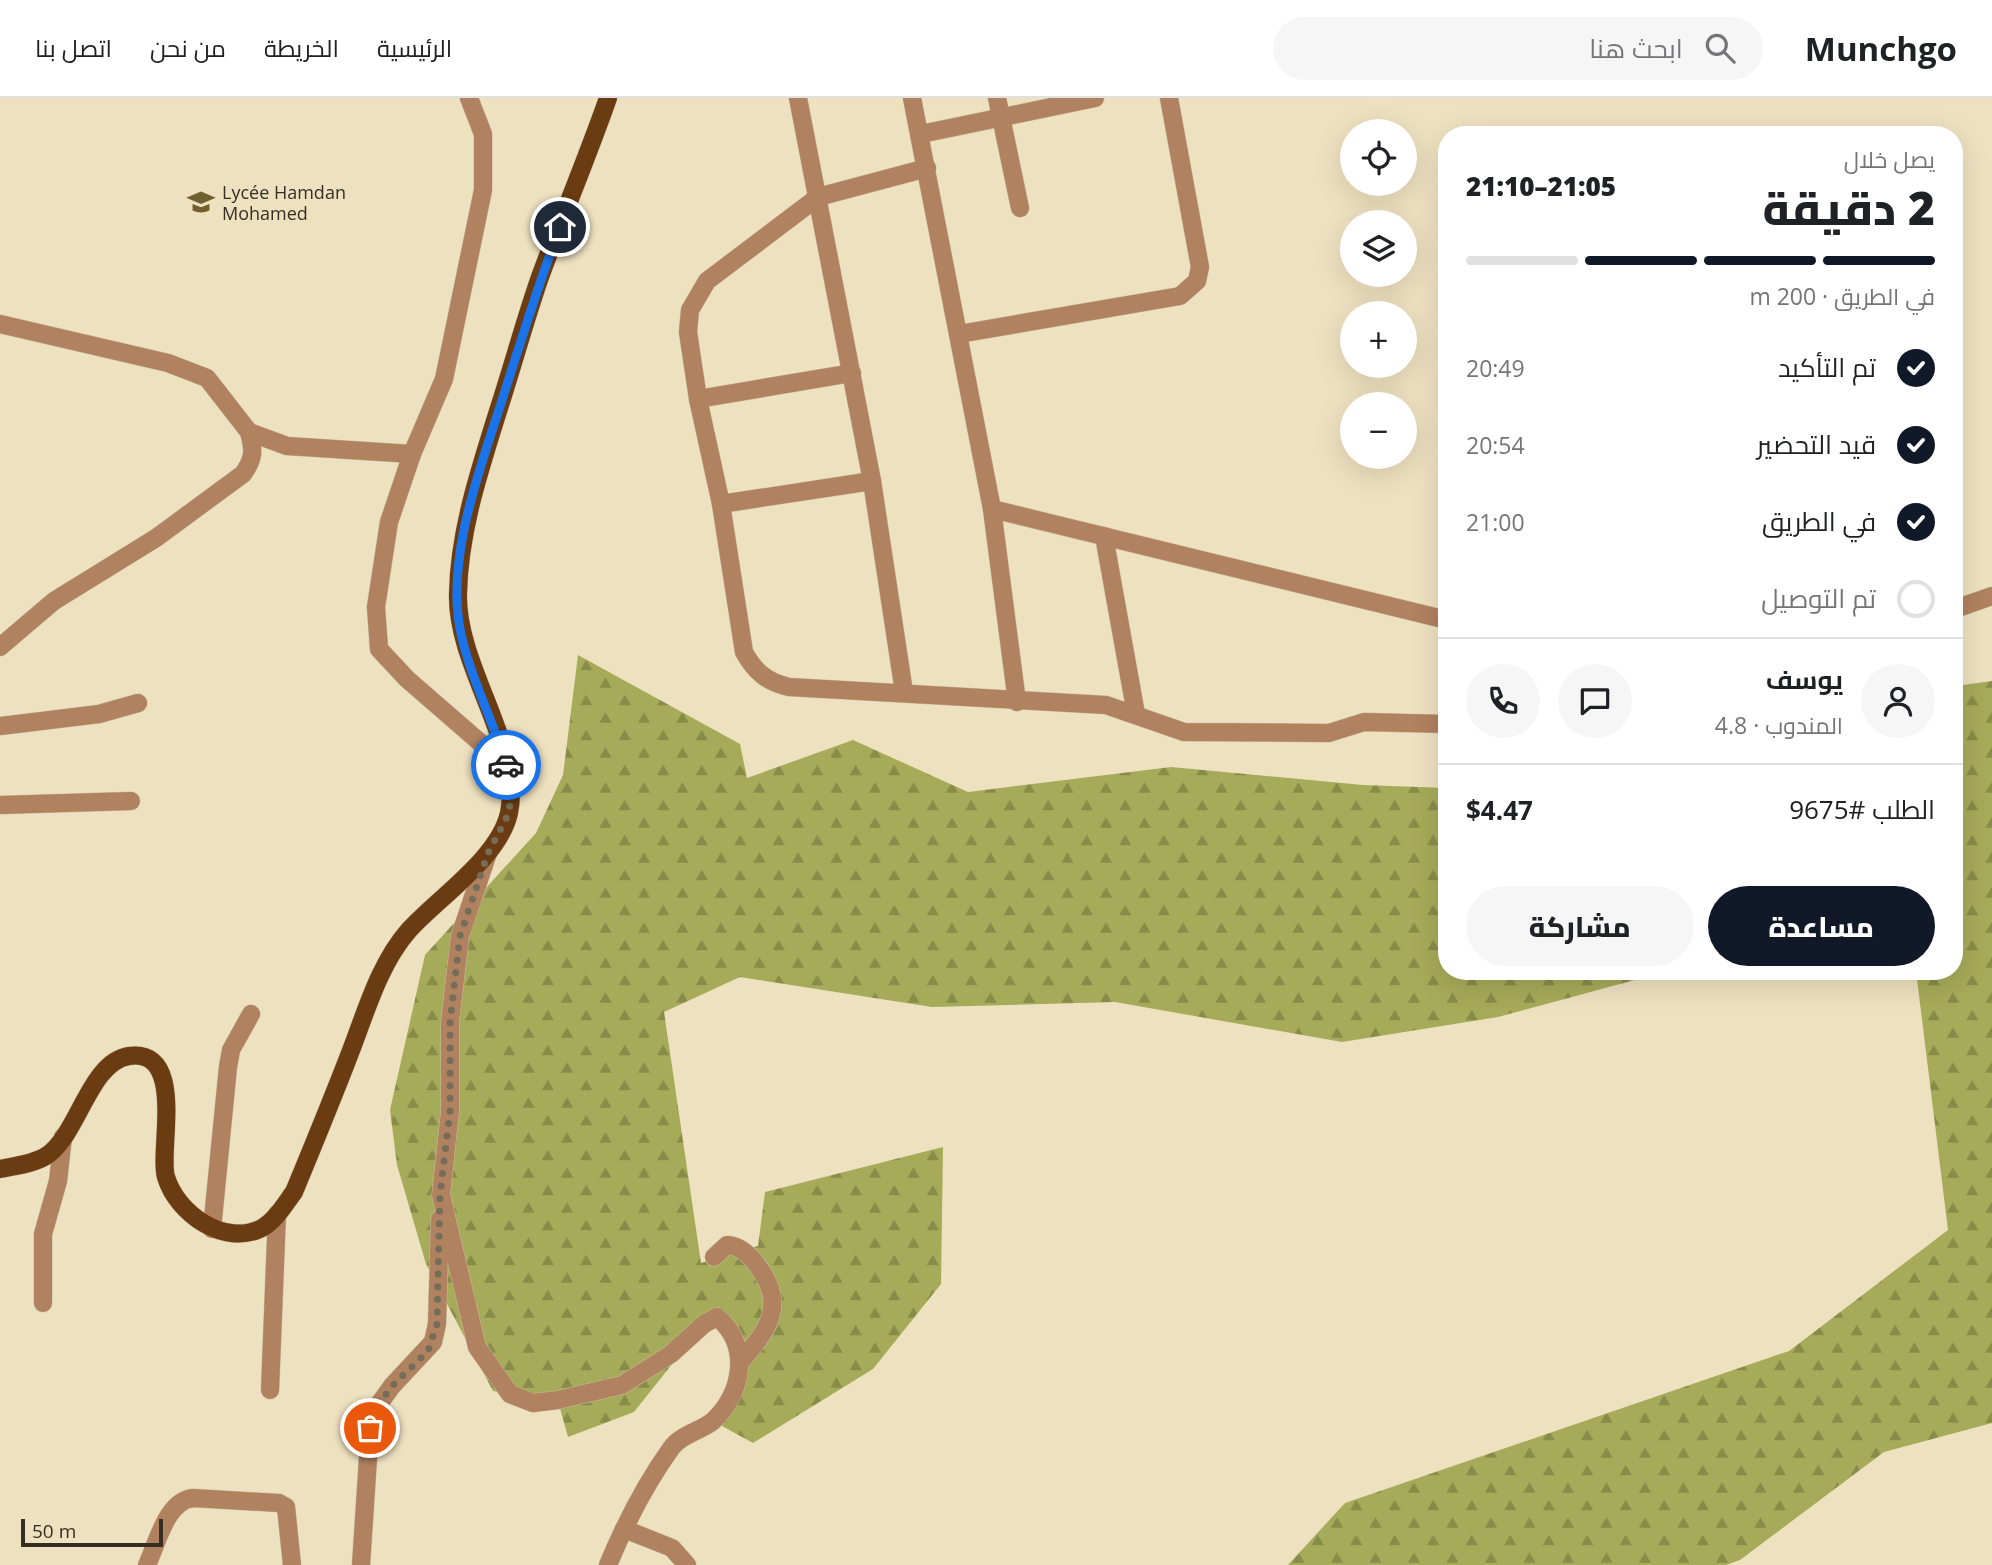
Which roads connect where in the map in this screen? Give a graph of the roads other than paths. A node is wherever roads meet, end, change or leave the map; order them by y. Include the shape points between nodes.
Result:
1 (469, 98) edge
2 (608, 98) edge
3 (798, 98) edge
4 (912, 98) edge
5 (998, 98) edge
6 (1095, 98) edge
7 (1169, 98) edge
8 (1062, 101) edge
9 (1001, 117) junction
10 (921, 134) junction
11 (927, 168) junction
12 (818, 197) junction
13 (1020, 208) dead end
14 (0, 324) edge
15 (959, 334) junction
16 (852, 373) junction
17 (698, 399) junction
18 (249, 432) junction
19 (412, 454) junction
20 (872, 481) junction
21 (721, 503) junction
22 (992, 509) junction
23 (1104, 536) junction
24 (1992, 596) edge
25 (1963, 606) edge
26 (1438, 618) edge
27 (0, 647) edge
28 (904, 692) junction
29 (1017, 702) junction
30 (138, 704) dead end
31 (1136, 715) junction
32 (1438, 724) edge
33 (0, 726) edge
34 (506, 765) junction
35 (131, 801) dead end
36 (0, 805) edge
37 (488, 853) junction
38 (251, 1014) dead end
39 (63, 1137) junction
40 (0, 1169) edge
41 (440, 1195) junction
42 (277, 1214) junction
43 (212, 1229) junction
44 (714, 1257) dead end
45 (43, 1303) dead end
46 (741, 1361) junction
47 (270, 1390) dead end
48 (624, 1529) junction
49 (147, 1565) edge
50 (292, 1565) edge
51 (361, 1565) edge
52 (608, 1565) edge
53 (687, 1565) edge

1 - 19 street via 483,134 483,190 444,379
2 - 34 main road via 540,278 478,478 460,556 460,628
3 - 12 street
4 - 10 street
5 - 9 street
6 - 8 street
7 - 15 street via 1200,267 1192,287 1180,296
8 - 9 street
9 - 10 street
9 - 13 street
10 - 11 street
11 - 12 street
11 - 15 street
12 - 16 street
12 - 17 street via 700,290 688,321
14 - 18 street via 168,363 207,378
15 - 22 street
16 - 17 street
16 - 20 street
17 - 21 street
18 - 19 street via 287,446
18 - 27 street via 252,462 243,474 156,538 54,601
19 - 34 street via 389,522 376,607 379,649
20 - 21 street
20 - 28 street
21 - 28 street via 744,652 762,676 789,687
22 - 23 street
22 - 29 street
23 - 26 street
23 - 31 street
24 - 25 street
28 - 29 street
29 - 31 street via 1106,705
30 - 33 street via 99,714
31 - 32 street via 1184,732 1329,733 1364,722
34 - 37 main road via 509,813
35 - 36 street
37 - 41 street via 460,936 450,1022 450,1111
37 - 42 main road via 422,916 394,951 294,1192
38 - 43 street via 228,1068
39 - 40 main road via 48,1155
39 - 43 main road via 106,1069 130,1056 153,1063 166,1089 166,1179 189,1212
39 - 45 street via 58,1181 43,1234
41 - 46 street via 477,1347 510,1394 533,1403 622,1384 718,1317 726,1324
41 - 51 street via 437,1324 428,1351 392,1386 370,1428
42 - 43 main road via 262,1228 237,1234
42 - 47 street
44 - 46 street via 727,1245 736,1245 750,1256 773,1290 770,1320
46 - 48 street via 738,1384 713,1421 675,1444
48 - 52 street
48 - 53 street via 672,1548
49 - 50 street via 171,1513 185,1499 193,1498 286,1507

